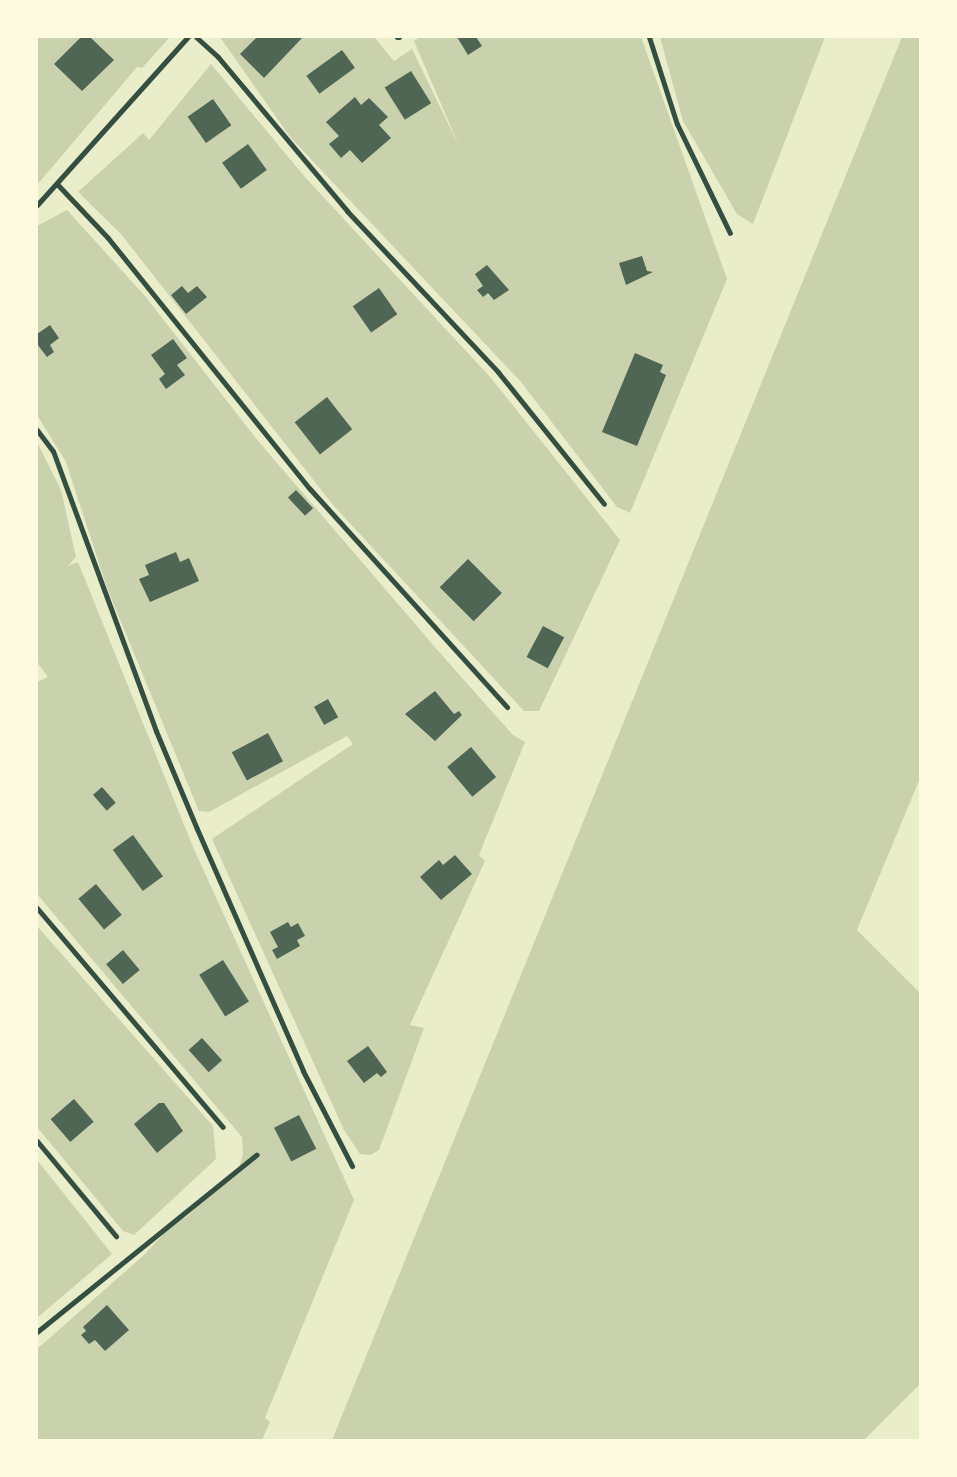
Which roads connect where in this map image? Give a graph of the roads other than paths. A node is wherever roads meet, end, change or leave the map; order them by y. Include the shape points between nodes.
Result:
1 (188, 37) edge
2 (196, 37) edge
3 (649, 37) edge
4 (57, 184) junction
5 (37, 205) edge
6 (730, 233) dead end
7 (37, 430) edge
8 (604, 504) dead end
9 (507, 707) dead end
10 (37, 908) edge
11 (223, 1127) dead end
12 (37, 1140) edge
13 (352, 1166) dead end
14 (116, 1236) dead end

1 - 4 lane
2 - 8 lane via 339,201 498,372
3 - 6 lane via 677,124
4 - 5 lane
4 - 9 lane via 108,238 310,489
7 - 13 lane via 54,451 156,731 197,829 303,1071
10 - 11 lane
12 - 14 lane

